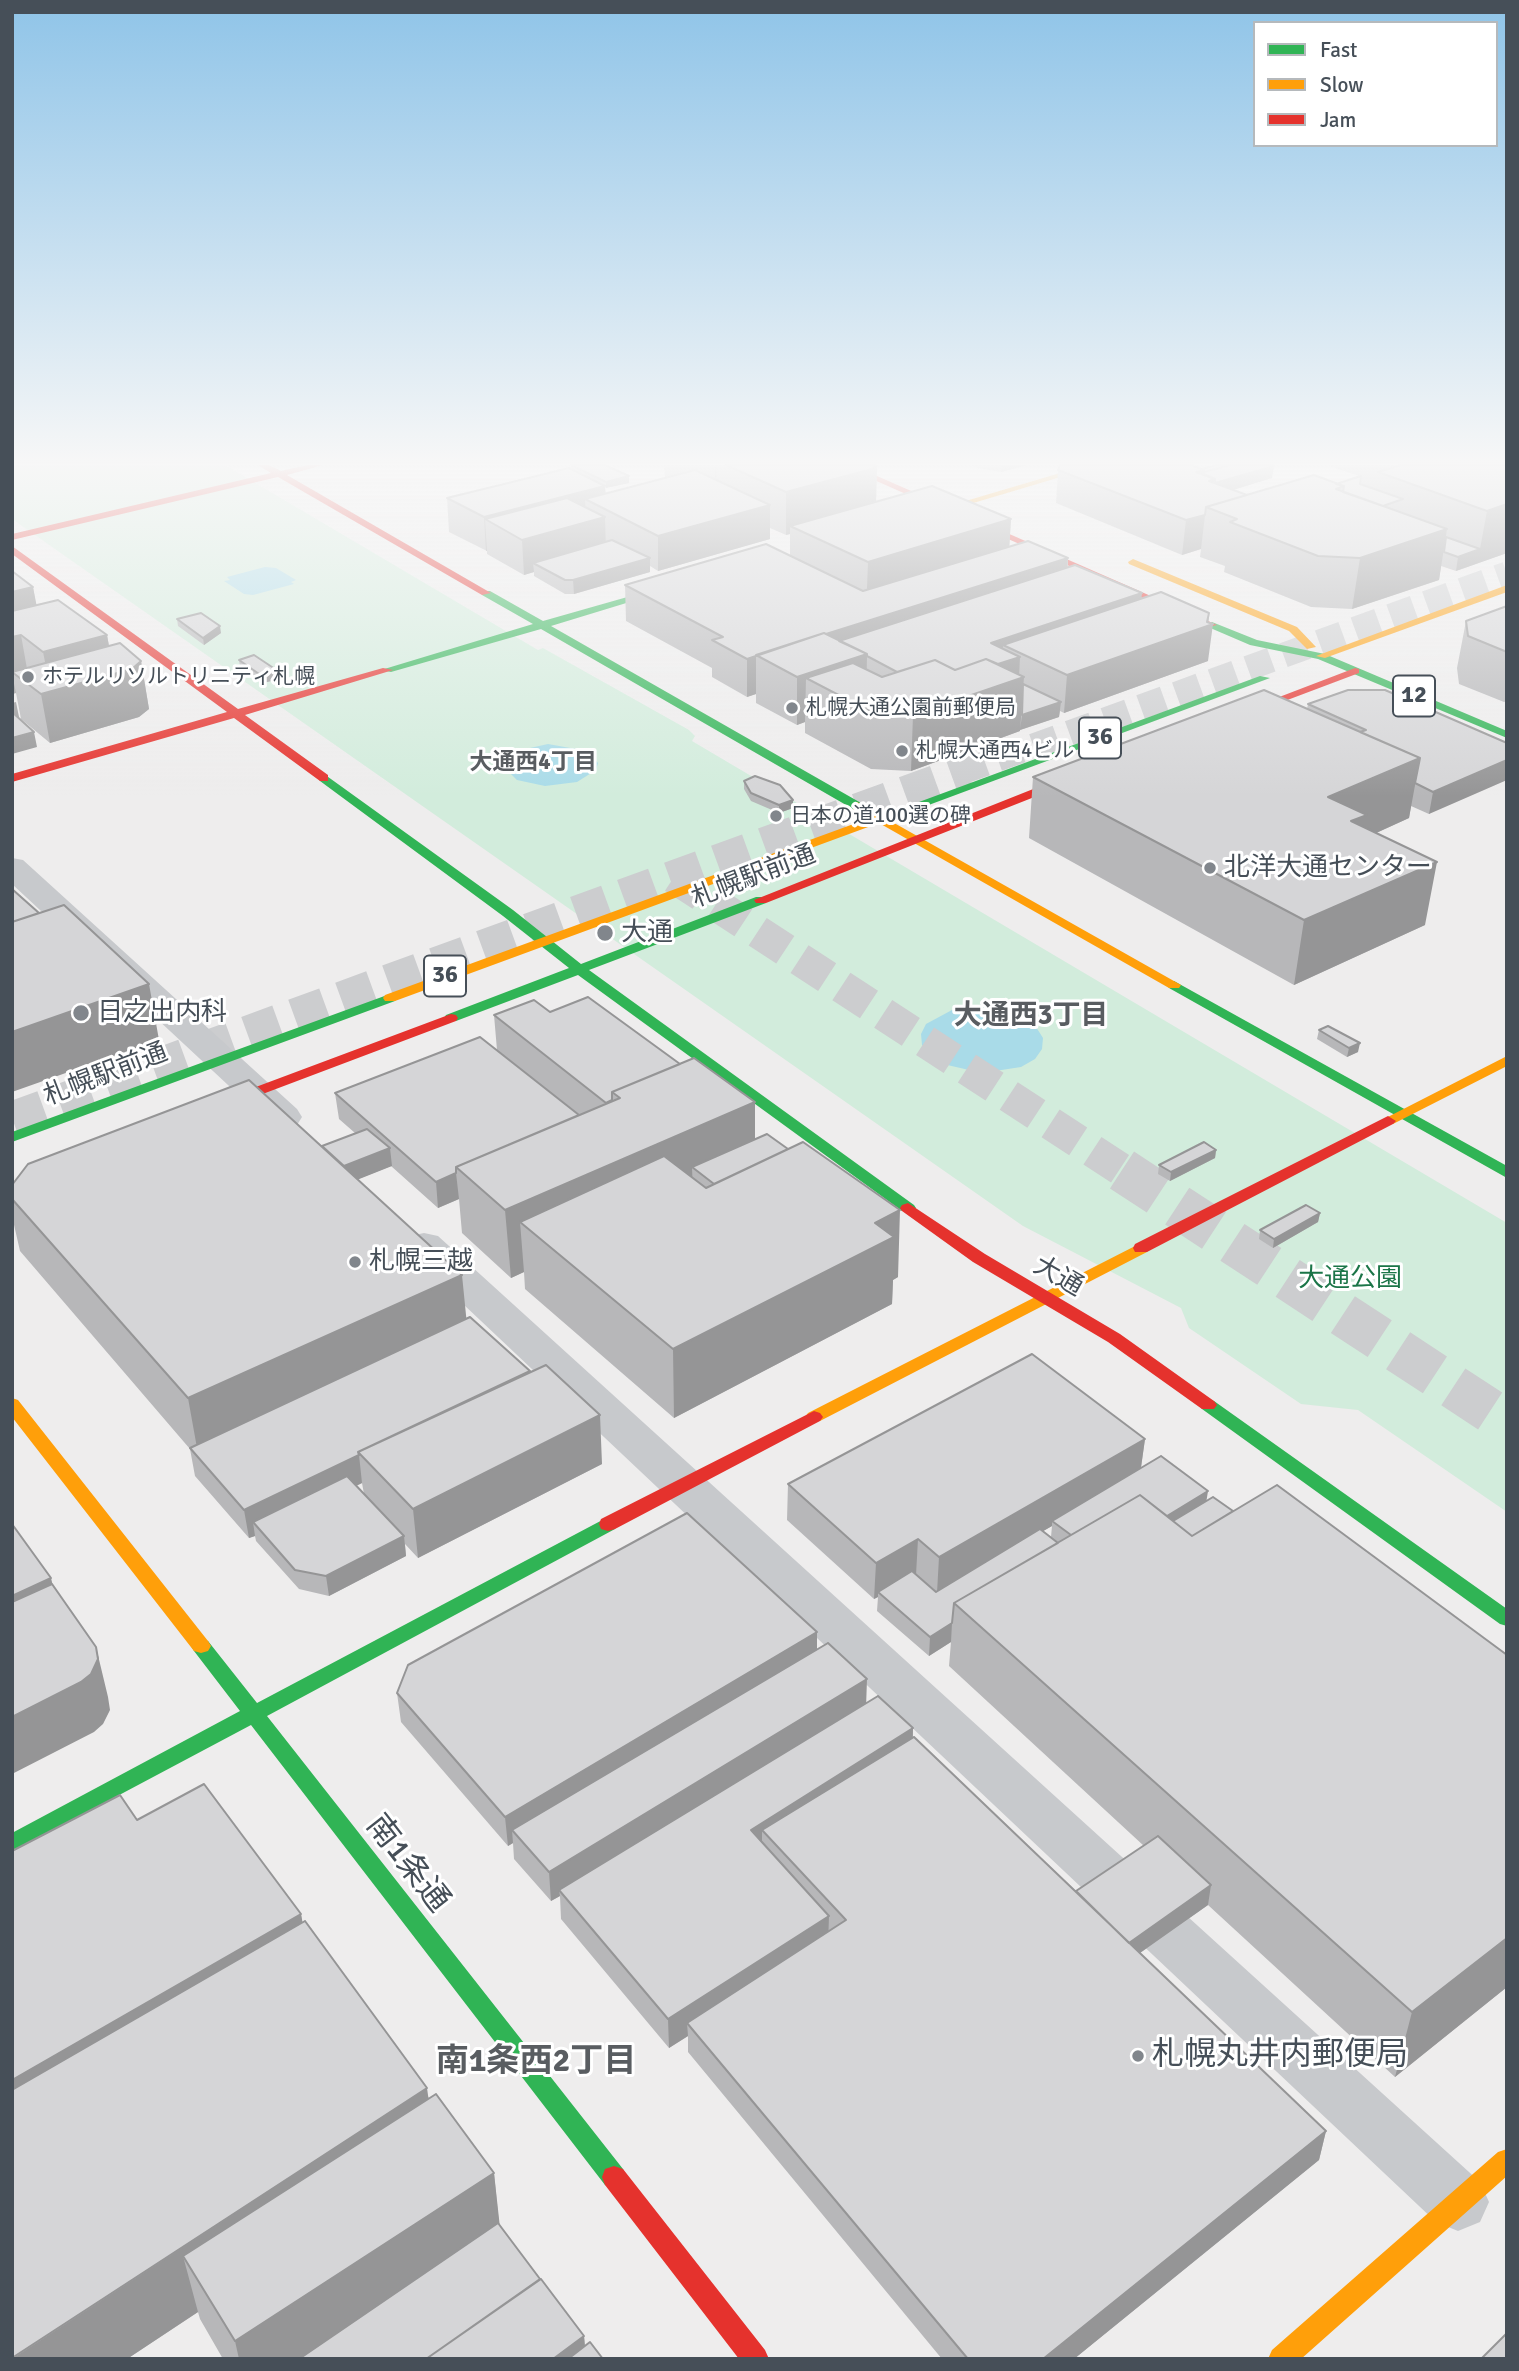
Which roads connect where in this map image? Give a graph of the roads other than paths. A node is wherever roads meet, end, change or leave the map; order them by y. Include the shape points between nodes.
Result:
1 (49, 576) edge
2 (456, 576) edge
3 (1100, 576) edge
4 (1166, 576) edge
5 (690, 582) edge
6 (1507, 588) edge
7 (542, 625) junction
8 (1321, 656) junction
9 (1378, 662) dead end
10 (1355, 671) junction
11 (237, 713) junction
12 (1222, 721) edge
13 (1507, 735) edge
14 (1094, 769) edge
15 (12, 778) edge
16 (878, 818) junction
17 (915, 839) junction
18 (12, 867) edge
19 (542, 941) junction
20 (579, 970) junction
21 (221, 1058) junction
22 (1507, 1059) edge
23 (257, 1091) junction
24 (1404, 1112) junction
25 (192, 1115) edge
26 (12, 1137) edge
27 (313, 1143) edge
28 (1507, 1173) edge
29 (395, 1218) edge
30 (1044, 1297) junction
31 (12, 1404) edge
32 (683, 1484) junction
33 (1507, 1619) edge
34 (255, 1713) junction
35 (12, 1843) edge
36 (1507, 2160) edge
37 (1458, 2203) junction
38 (756, 2359) edge
39 (1281, 2359) edge

1 - 11 main road, 大通
2 - 7 main road
3 - 8 main road via 1254,643
4 - 8 main road via 1293,629
5 - 7 main road
6 - 8 main road, 札幌駅前通
7 - 11 main road
7 - 16 main road
8 - 10 main road, 12
8 - 16 main road, 札幌駅前通 / 36
9 - 10 main road
10 - 12 main road
10 - 13 main road, 12
11 - 15 main road
11 - 19 main road, 大通
14 - 17 main road, 札幌駅前通 / 36
16 - 17 main road
16 - 19 main road, 札幌駅前通 / 36
17 - 20 main road, 札幌駅前通 / 36
17 - 24 main road
18 - 21 street
19 - 20 main road, 大通
19 - 21 main road, 札幌駅前通 / 36
20 - 23 main road, 札幌駅前通 / 36
20 - 30 main road, 大通 via 979,1258
21 - 23 street
21 - 26 main road, 札幌駅前通 / 36
22 - 24 main road
23 - 25 main road, 札幌駅前通 / 36
23 - 27 street
24 - 28 main road
24 - 30 main road
29 - 32 street
30 - 32 main road
30 - 33 main road, 大通 via 1114,1338
31 - 34 main road, 南1条通
32 - 34 main road
32 - 37 street
34 - 35 main road
34 - 38 main road, 南1条通
36 - 37 main road
37 - 39 main road

